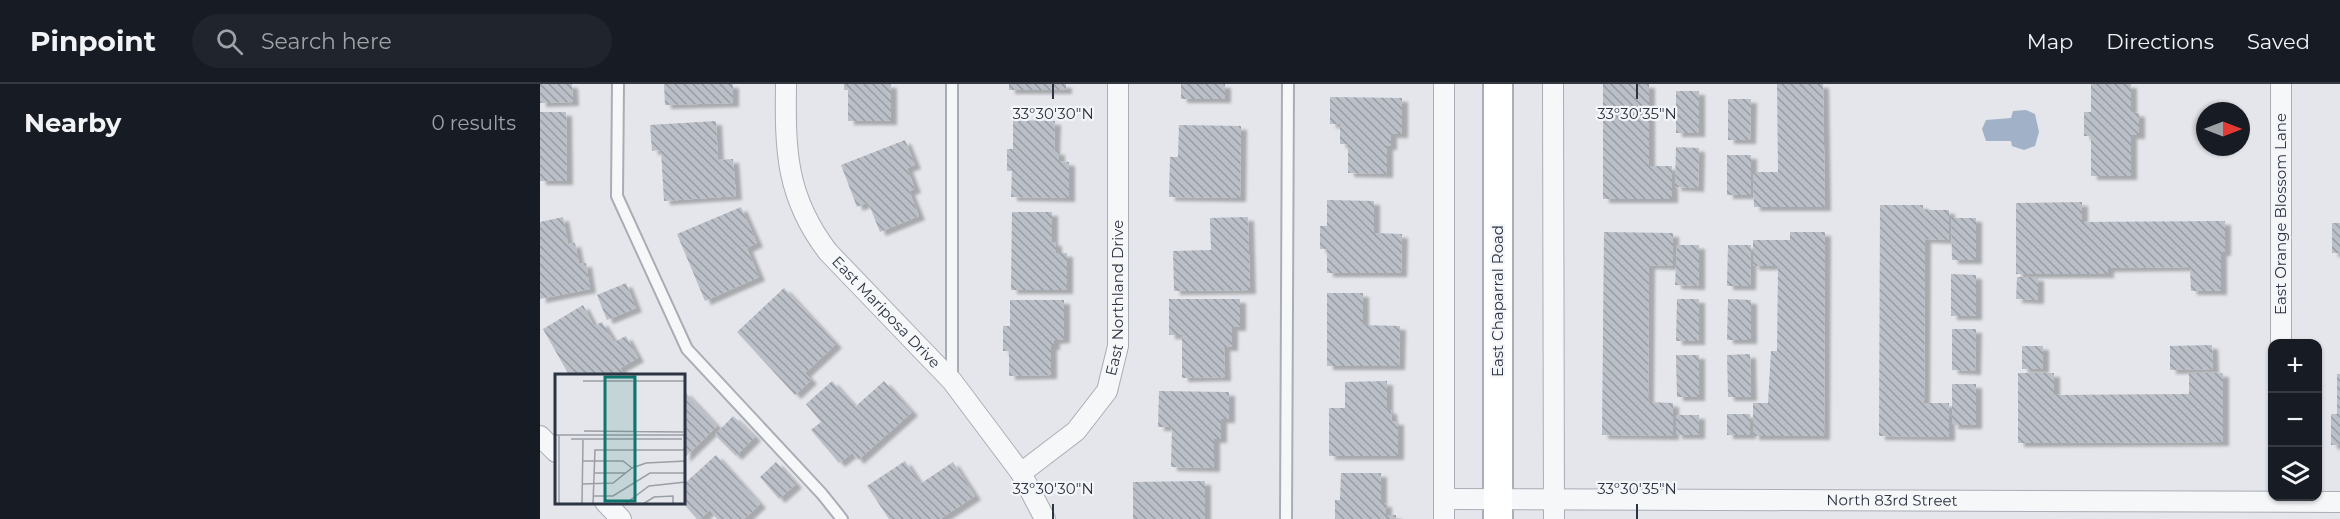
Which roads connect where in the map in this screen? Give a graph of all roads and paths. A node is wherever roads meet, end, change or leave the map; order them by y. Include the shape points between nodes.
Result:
1 (618, 84) edge
2 (786, 84) edge
3 (952, 84) edge
4 (1118, 84) edge
5 (1288, 84) edge
6 (1444, 84) edge
7 (1498, 84) edge
8 (1553, 84) edge
9 (2281, 84) edge
10 (2281, 339) edge
11 (952, 381) junction
12 (540, 435) edge
13 (555, 451) edge
14 (1021, 473) junction
15 (1444, 499) junction
16 (1554, 499) junction
17 (2340, 502) edge
18 (607, 504) edge
19 (2281, 506) edge
20 (1498, 509) edge
21 (621, 519) edge
22 (842, 519) edge
23 (1045, 519) edge
24 (1286, 519) edge
25 (1444, 519) edge
26 (1554, 519) edge

1 - 22 lane via 617,196 687,349
2 - 11 street, East Mariposa Drive via 789,167 799,204 813,232
3 - 11 lane
4 - 14 street, East Northland Drive via 1118,346 1107,391 1076,431
5 - 24 lane
6 - 15 street
7 - 20 main road, East Chaparral Road
8 - 16 street
9 - 10 street, East Orange Blossom Lane
11 - 14 street, East Mariposa Drive
12 - 13 street
14 - 23 street, East Mariposa Drive
15 - 20 street, North 83rd Street
15 - 25 street
16 - 19 street, North 83rd Street
16 - 20 street, North 83rd Street
16 - 26 street
17 - 19 street, North 83rd Street
18 - 21 street

